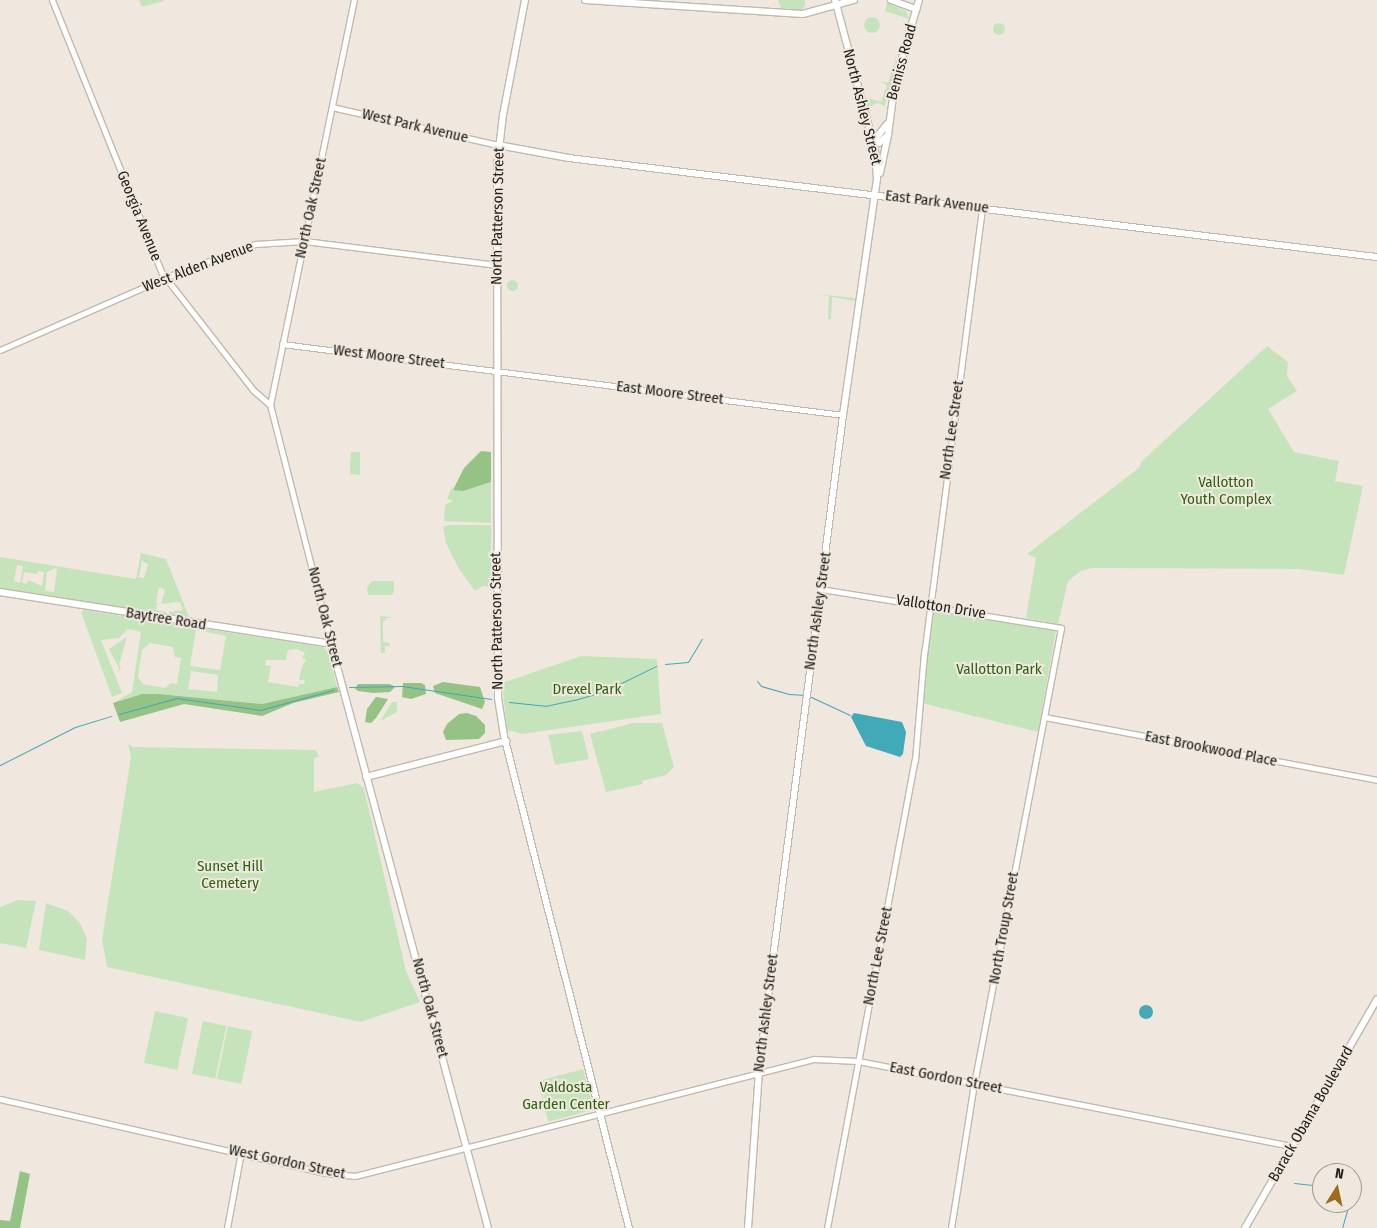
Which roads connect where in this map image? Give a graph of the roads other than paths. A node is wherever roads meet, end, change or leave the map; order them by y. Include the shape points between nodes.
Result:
1 (52, 0) edge
2 (354, 0) edge
3 (525, 0) edge
4 (585, 0) edge
5 (854, 0) edge
6 (891, 0) edge
7 (912, 0) edge
8 (919, 0) edge
9 (835, 2) edge
10 (899, 3) junction
11 (916, 9) junction
12 (332, 107) junction
13 (887, 124) junction
14 (888, 134) junction
15 (873, 142) junction
16 (498, 145) junction
17 (878, 179) junction
18 (875, 195) junction
19 (982, 207) junction
20 (305, 241) junction
21 (1377, 257) edge
22 (497, 265) junction
23 (166, 279) junction
24 (282, 344) junction
25 (0, 350) edge
26 (497, 371) junction
27 (270, 406) junction
28 (843, 415) junction
29 (821, 589) junction
30 (0, 592) edge
31 (929, 605) junction
32 (1061, 628) joint
33 (331, 644) junction
34 (1044, 717) junction
35 (506, 742) junction
36 (366, 777) junction
37 (1377, 780) edge
38 (1377, 999) edge
39 (858, 1061) junction
40 (759, 1072) junction
41 (974, 1083) junction
42 (0, 1099) edge
43 (600, 1112) junction
44 (1293, 1146) junction
45 (467, 1147) junction
46 (241, 1152) junction
47 (227, 1228) edge
48 (488, 1228) edge
49 (629, 1228) edge
50 (748, 1228) edge
51 (827, 1228) edge
52 (951, 1228) edge
53 (1245, 1228) edge

1 - 23 street, Georgia Avenue via 64,36
2 - 12 street, North Oak Street
3 - 16 main road, North Patterson Street
4 - 9 main road via 802,14
5 - 9 main road
6 - 10 main road
7 - 10 main road
8 - 11 main road, Bemiss Road
9 - 15 main road, North Ashley Street
10 - 11 main road
11 - 13 main road, Bemiss Road via 895,82
12 - 16 street, West Park Avenue
12 - 20 street, North Oak Street
13 - 14 main road, Bemiss Road
13 - 15 main road, Bemiss Road
14 - 15 main road via 879,143
14 - 17 main road, Bemiss Road
15 - 17 main road, North Ashley Street
16 - 18 main road, East Park Avenue via 565,158
16 - 22 main road, North Patterson Street
17 - 18 main road, North Ashley Street
18 - 19 main road, East Park Avenue
18 - 28 main road, North Ashley Street
19 - 21 main road, East Park Avenue
19 - 31 street, North Lee Street
20 - 22 street, West Alden Avenue
20 - 23 street, West Alden Avenue via 249,245
20 - 24 street, North Oak Street
22 - 26 main road, North Patterson Street
23 - 25 street, West Alden Avenue
23 - 27 street, Georgia Avenue
24 - 26 street, West Moore Street
24 - 27 street, North Oak Street
26 - 28 street, East Moore Street
26 - 35 main road, North Patterson Street via 497,680
27 - 33 street, North Oak Street
28 - 29 main road, North Ashley Street
29 - 31 street, Vallotton Drive
29 - 40 main road, North Ashley Street
30 - 33 main road, Baytree Road
31 - 32 street, Vallotton Drive
31 - 39 street, North Lee Street via 915,758
32 - 34 street, North Troup Street
33 - 36 main road, North Oak Street
34 - 37 street, East Brookwood Place
34 - 41 street, North Troup Street
35 - 36 main road
35 - 43 main road, North Patterson Street
36 - 45 main road, North Oak Street
38 - 44 main road, Barack Obama Boulevard
39 - 40 street, East Gordon Street via 808,1059
39 - 41 street, East Gordon Street
39 - 51 street, North Lee Street
40 - 43 street, East Gordon Street
40 - 50 main road, North Ashley Street
41 - 44 street, East Gordon Street
41 - 52 street, North Troup Street
42 - 46 street, West Gordon Street
43 - 45 street, West Gordon Street
43 - 49 main road, North Patterson Street
44 - 53 main road, Barack Obama Boulevard
45 - 46 street, West Gordon Street via 355,1176 326,1173
45 - 48 main road, North Oak Street
46 - 47 street

